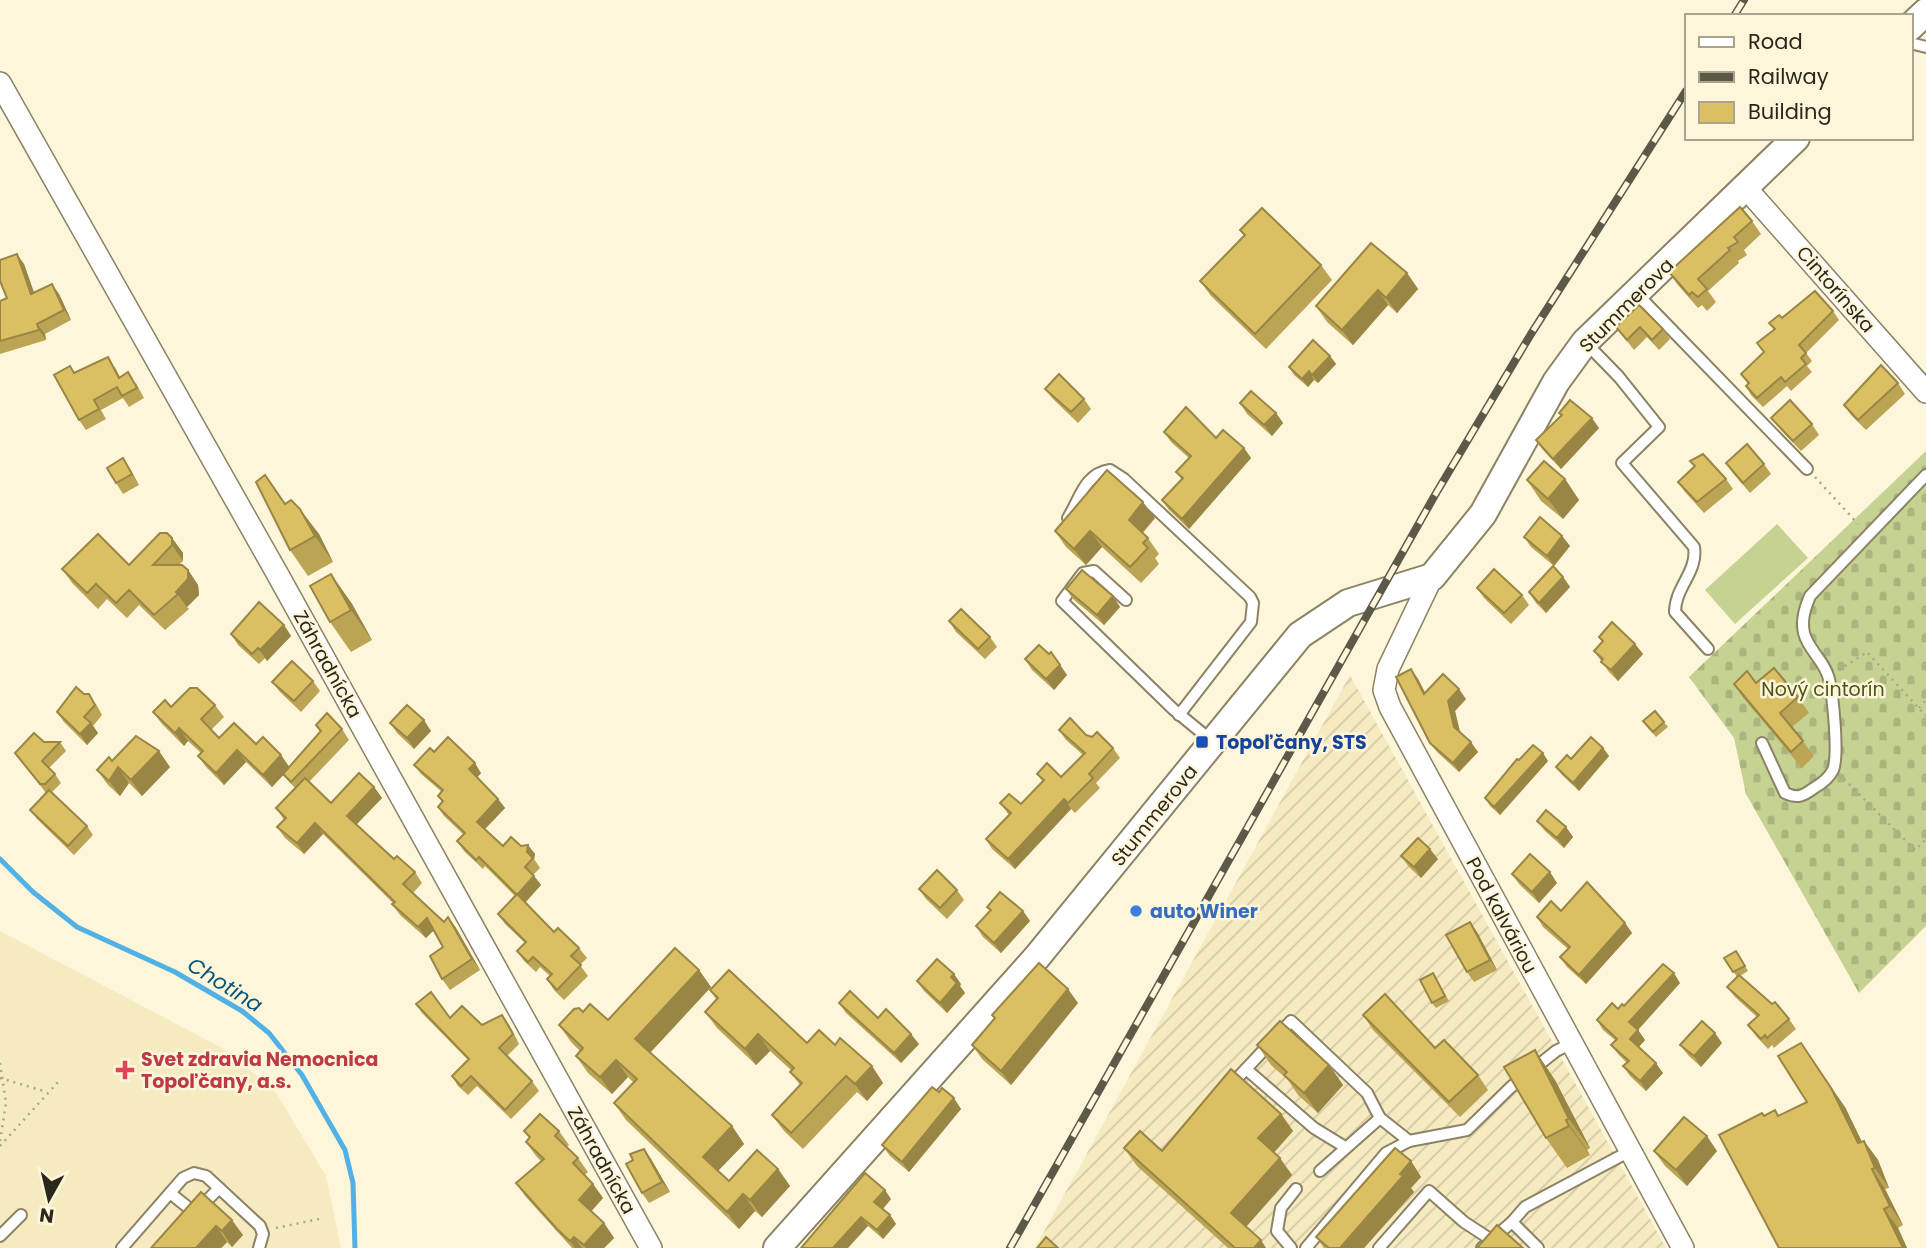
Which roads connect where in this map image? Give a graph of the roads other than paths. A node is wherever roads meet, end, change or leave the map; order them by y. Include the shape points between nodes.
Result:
1 (1926, 12) edge
2 (1912, 25) edge
3 (0, 83) edge
4 (1794, 140) edge
5 (1745, 187) junction
6 (1636, 293) junction
7 (1585, 342) junction
8 (1926, 392) edge
9 (1807, 469) road end
10 (1926, 475) edge
11 (1067, 520) edge
12 (1432, 577) junction
13 (1126, 600) dead end
14 (1708, 649) dead end
15 (1179, 715) junction
16 (1213, 742) junction
17 (1762, 743) dead end
18 (1572, 1044) junction
19 (1246, 1069) junction
20 (1220, 1097) edge
21 (1380, 1118) junction
22 (1409, 1141) junction
23 (1345, 1147) junction
24 (1630, 1151) junction
25 (1320, 1171) dead end
26 (219, 1188) junction
27 (1296, 1189) dead end
28 (170, 1193) junction
29 (20, 1215) dead end
30 (1512, 1222) junction
31 (0, 1236) edge
32 (1486, 1244) edge
33 (122, 1248) edge
34 (259, 1248) edge
35 (651, 1248) edge
36 (777, 1248) edge
37 (1291, 1248) edge
38 (1306, 1248) edge
39 (1379, 1248) edge
40 (1538, 1248) edge
41 (1682, 1248) edge

1 - 2 street
3 - 35 street, Záhradnícka
4 - 5 street, Stummerova
5 - 6 street, Stummerova
5 - 8 street, Cintorínska
6 - 7 street, Stummerova
6 - 9 lane
7 - 12 street, Stummerova via 1556,382 1483,514
7 - 14 lane via 1659,428 1622,463 1694,547 1693,566 1677,595 1675,612
10 - 17 lane via 1810,596 1803,631 1829,676 1835,730 1833,769 1825,781 1794,797 1785,793
11 - 15 lane via 1090,480 1110,470 1250,597 1251,622
12 - 16 street, Stummerova via 1348,603 1300,635
12 - 18 street, Pod kalváriou via 1396,648 1384,690
13 - 15 lane via 1094,571 1083,573 1062,601
15 - 16 lane
16 - 36 street, Stummerova via 1037,957
18 - 22 lane via 1511,1087 1467,1130
18 - 24 street, Pod kalváriou
19 - 20 lane
19 - 21 lane via 1291,1021 1367,1093
19 - 23 lane via 1314,1128
21 - 22 lane
21 - 23 lane
22 - 38 lane via 1386,1153
23 - 25 lane
24 - 30 lane via 1525,1207
24 - 41 street, Pod kalváriou
26 - 28 lane via 194,1172
26 - 28 lane via 195,1213
26 - 34 lane via 260,1226
27 - 37 lane via 1281,1208 1277,1231
28 - 33 lane
29 - 31 lane
30 - 32 lane
30 - 40 lane
32 - 39 lane via 1429,1191

